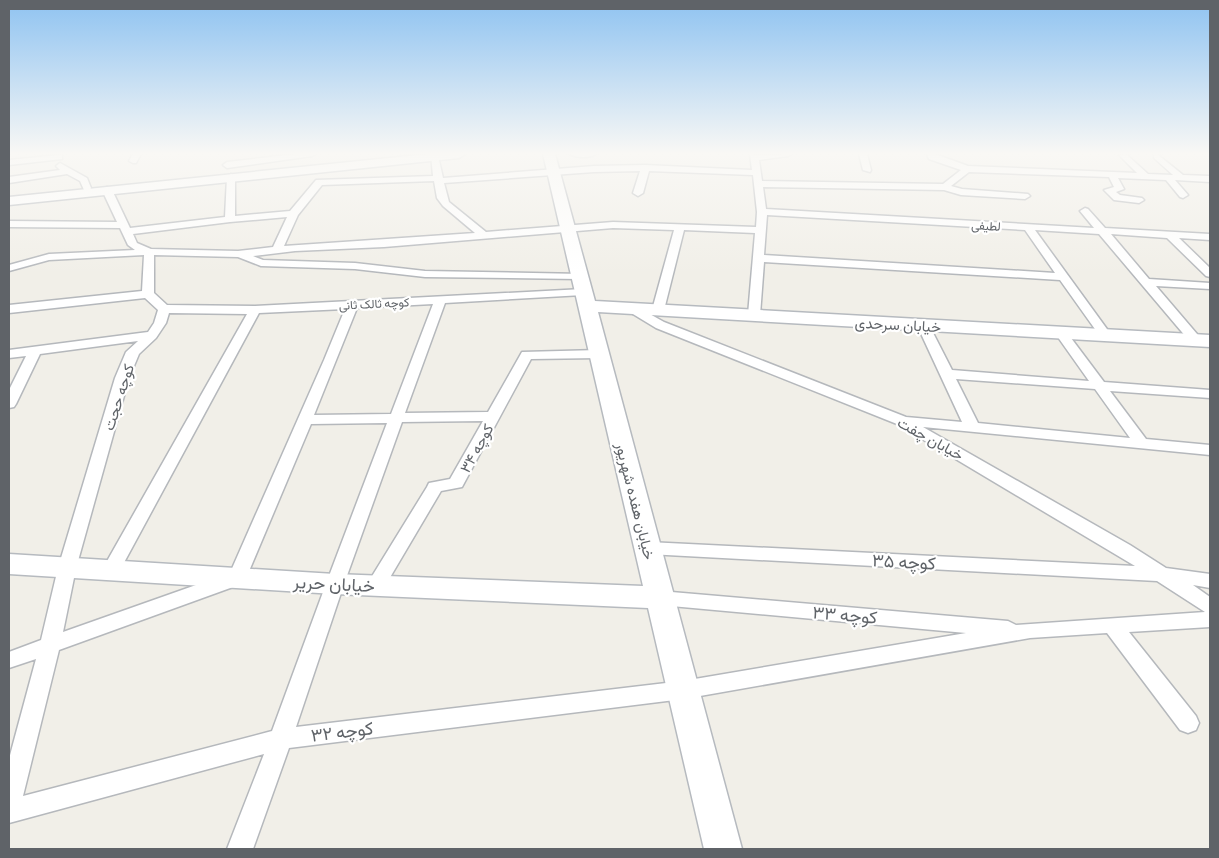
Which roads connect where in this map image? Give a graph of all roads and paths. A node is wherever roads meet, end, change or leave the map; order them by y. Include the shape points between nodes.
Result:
1 (31, 194) edge
2 (54, 194) edge
3 (116, 194) edge
4 (229, 194) edge
5 (310, 194) edge
6 (441, 194) edge
7 (559, 194) edge
8 (760, 194) edge
9 (994, 194) edge
10 (1114, 194) edge
11 (9, 196) edge
12 (1025, 196) dead end
13 (1139, 200) dead end
14 (9, 201) edge
15 (1084, 211) dead end
16 (762, 212) junction
17 (294, 214) junction
18 (230, 219) junction
19 (9, 224) edge
20 (680, 227) junction
21 (1028, 227) junction
22 (124, 228) junction
23 (567, 229) junction
24 (760, 230) junction
25 (1102, 231) junction
26 (1170, 235) junction
27 (484, 236) junction
28 (1210, 238) edge
29 (277, 250) junction
30 (149, 252) junction
31 (238, 254) junction
32 (758, 258) junction
33 (9, 268) edge
34 (1210, 274) edge
35 (1064, 277) junction
36 (1146, 282) junction
37 (1210, 286) edge
38 (583, 291) junction
39 (148, 294) junction
40 (440, 300) junction
41 (352, 305) junction
42 (632, 308) junction
43 (9, 309) edge
44 (164, 310) junction
45 (255, 310) junction
46 (658, 310) junction
47 (754, 315) junction
48 (923, 325) junction
49 (1062, 333) junction
50 (152, 335) junction
51 (1106, 336) junction
52 (1206, 342) edge
53 (34, 351) junction
54 (9, 354) edge
55 (599, 354) junction
56 (947, 374) junction
57 (1100, 385) junction
58 (1210, 394) edge
59 (9, 404) edge
60 (493, 416) junction
61 (397, 418) junction
62 (305, 420) junction
63 (902, 421) junction
64 (972, 427) junction
65 (1142, 444) junction
66 (1210, 450) edge
67 (648, 548) junction
68 (9, 564) edge
69 (67, 568) junction
70 (111, 570) junction
71 (1160, 574) junction
72 (237, 578) junction
73 (1210, 581) edge
74 (335, 584) junction
75 (375, 586) junction
76 (660, 598) junction
77 (1210, 606) edge
78 (1210, 619) edge
79 (1112, 625) junction
80 (1030, 630) junction
81 (50, 645) junction
82 (9, 660) edge
83 (683, 690) junction
84 (1188, 723) dead end
85 (281, 739) junction
86 (9, 803) edge
87 (9, 811) edge
88 (240, 849) edge
89 (724, 849) edge

1 - 11 street
2 - 14 street
3 - 22 street
4 - 18 street
5 - 17 street
6 - 27 street via 446,204
7 - 23 street, خیابان هفده شهریور
8 - 16 street
9 - 12 street
10 - 13 street via 1117,198
15 - 25 street
16 - 21 street, لطیفی
16 - 24 street
17 - 18 street
17 - 29 street
18 - 22 street
19 - 22 street
20 - 23 street via 612,225
20 - 24 street
20 - 46 street
21 - 25 street, لطیفی
21 - 35 street
22 - 30 street via 133,245
23 - 27 street
23 - 38 street, خیابان هفده شهریور
24 - 32 street
25 - 26 street, لطیفی
25 - 36 street
26 - 28 street, لطیفی
26 - 34 street
27 - 29 street
29 - 31 street
30 - 31 street
30 - 33 street via 49,257
30 - 39 street
31 - 38 street via 261,263 355,266
32 - 35 street
32 - 47 street
35 - 51 street
36 - 37 street
36 - 52 street
38 - 40 street, کوچه ثالک ثانی
38 - 42 street, خیابان سرحدی
38 - 55 street, خیابان هفده شهریور
39 - 43 street
39 - 44 street
40 - 41 street, کوچه ثالک ثانی
40 - 61 street
41 - 45 street, کوچه ثالک ثانی
41 - 62 street
42 - 46 street, خیابان سرحدی
42 - 63 street, خیابان چفت via 660,324
44 - 45 street, کوچه ثالک ثانی
44 - 50 street, کوچه حجت
45 - 70 street
46 - 47 street, خیابان سرحدی
47 - 48 street, خیابان سرحدی
48 - 49 street, خیابان سرحدی
48 - 56 street
49 - 51 street, خیابان سرحدی
49 - 57 street
50 - 53 street
50 - 69 street, کوچه حجت via 133,352 122,378
51 - 52 street, خیابان سرحدی
53 - 54 street
53 - 59 street
55 - 60 street, کوچه ۳۴ via 527,355
55 - 67 street, خیابان هفده شهریور
56 - 57 street
56 - 64 street
57 - 58 street
57 - 65 street
60 - 61 street
60 - 75 street, کوچه ۳۴ via 456,483 435,487
61 - 62 street
61 - 74 street
62 - 72 street
63 - 64 street
63 - 71 street, خیابان چفت
64 - 65 street
65 - 66 street
67 - 71 street, کوچه ۳۵
67 - 76 street, خیابان هفده شهریور
68 - 69 street, خیابان حریر
69 - 70 street, خیابان حریر
69 - 81 street, کوچه حجت
70 - 72 street, خیابان حریر
71 - 73 street, کوچه ۳۵
71 - 77 street, خیابان چفت
72 - 74 street, خیابان حریر
72 - 81 street
74 - 75 street, خیابان حریر
74 - 85 street
75 - 76 street, خیابان حریر
76 - 80 street, کوچه ۳۳
76 - 83 street, خیابان هفده شهریور
78 - 79 street
79 - 80 street
79 - 84 street
80 - 83 street, کوچه ۳۲
81 - 82 street
81 - 86 street, کوچه حجت
83 - 85 street, کوچه ۳۲
83 - 89 street, خیابان هفده شهریور
85 - 87 street, کوچه ۳۲
85 - 88 street

